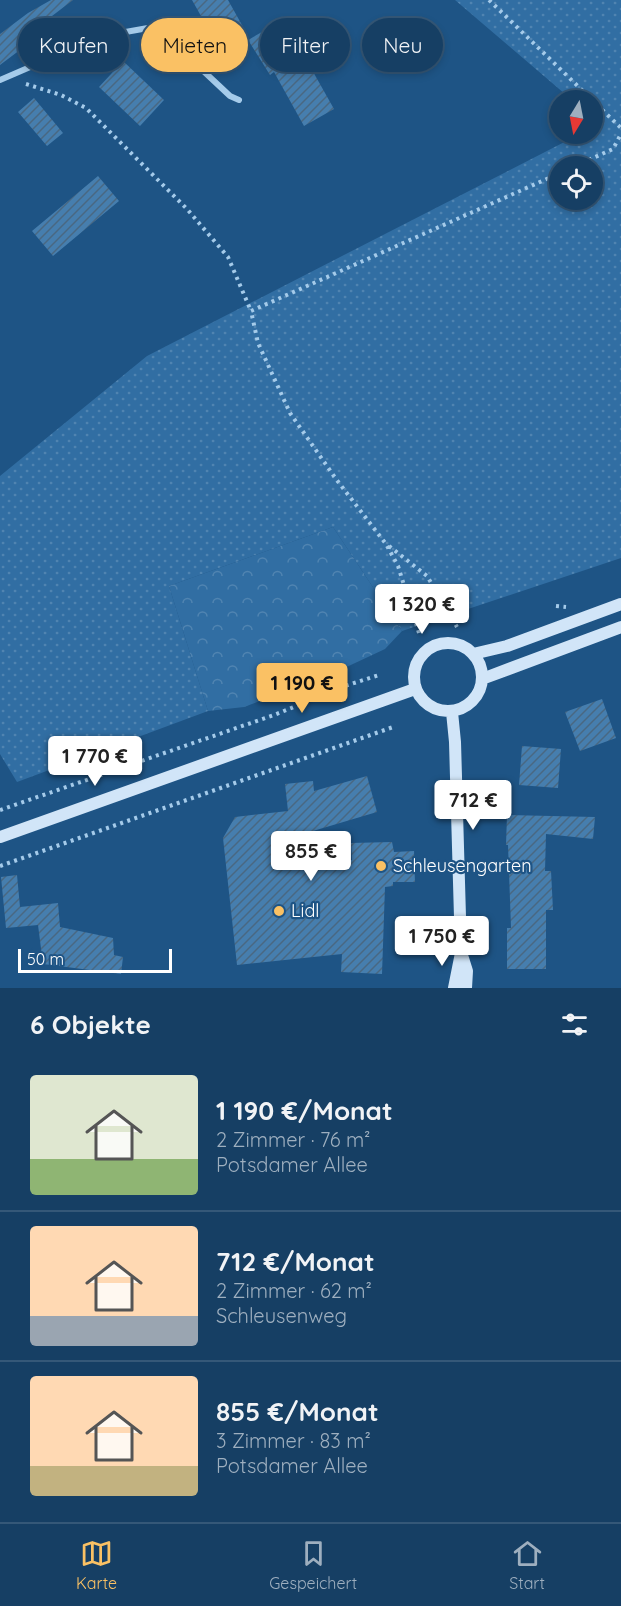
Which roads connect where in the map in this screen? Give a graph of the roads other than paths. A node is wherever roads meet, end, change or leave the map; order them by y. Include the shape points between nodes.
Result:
1 (0, 80) edge
2 (239, 100) dead end
3 (621, 604) edge
4 (621, 627) edge
5 (473, 654) junction
6 (482, 679) junction
7 (415, 689) junction
8 (452, 712) junction
9 (0, 837) edge
10 (461, 952) junction
11 (454, 988) edge
12 (466, 988) edge

1 - 2 street via 86,39 148,27 165,35
3 - 5 street via 507,646
4 - 6 street
5 - 6 street
5 - 7 street via 453,643 430,648 415,666
6 - 8 street via 476,697
7 - 8 street via 429,707
7 - 9 street
8 - 10 street
10 - 11 street
10 - 12 street via 467,971

